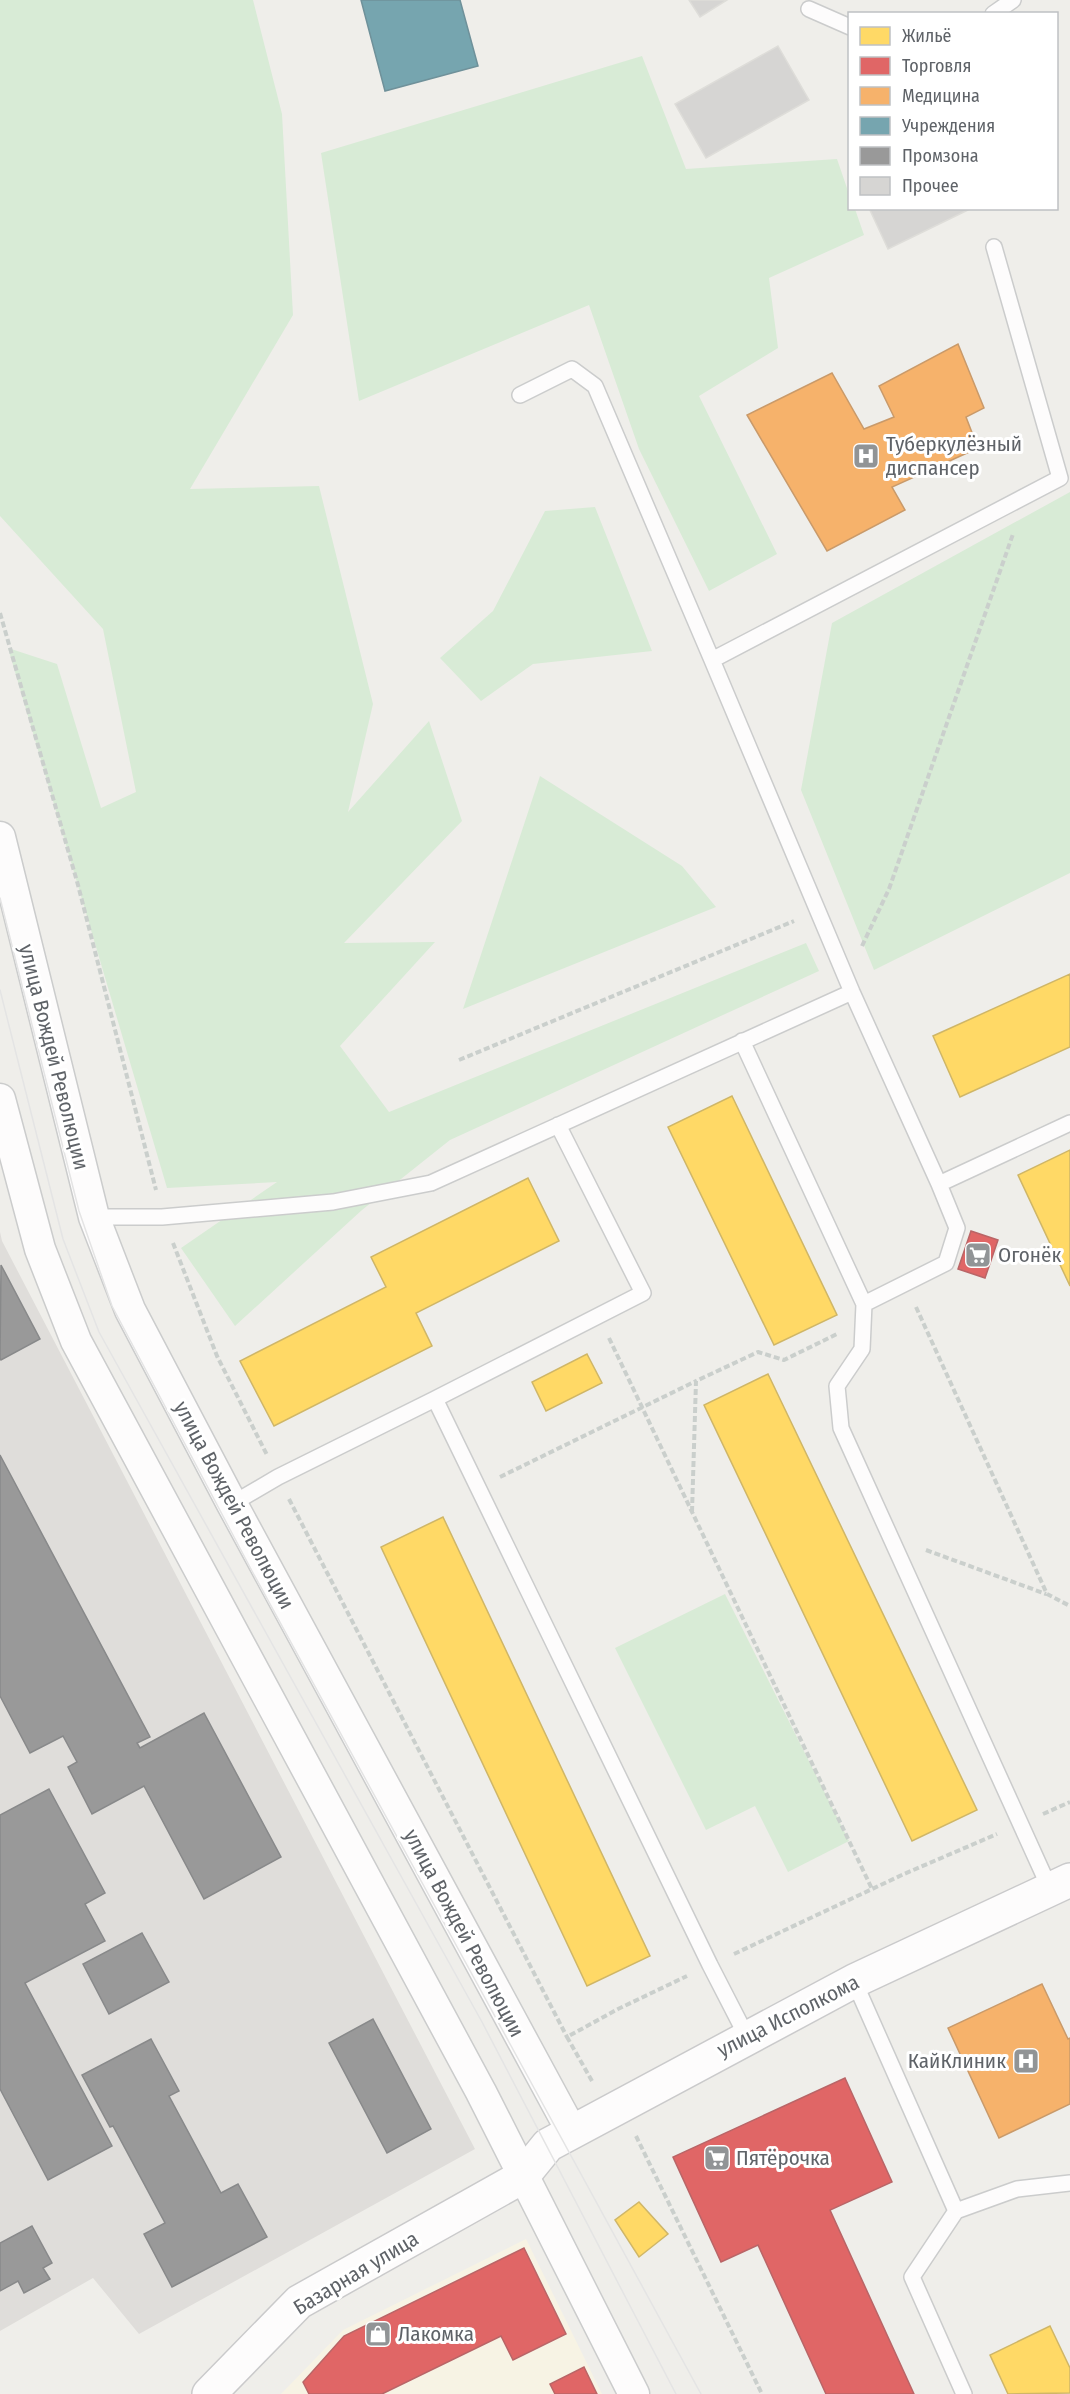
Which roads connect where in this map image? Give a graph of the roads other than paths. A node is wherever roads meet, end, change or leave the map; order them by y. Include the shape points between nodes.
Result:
1 (1013, 0) edge
2 (809, 9) dead end
3 (996, 12) edge
4 (848, 27) edge
5 (994, 247) dead end
6 (520, 395) dead end
7 (712, 660) junction
8 (0, 837) edge
9 (852, 992) junction
10 (742, 1041) junction
11 (0, 1099) edge
12 (1070, 1123) edge
13 (558, 1125) junction
14 (939, 1184) junction
15 (94, 1217) junction
16 (864, 1304) junction
17 (435, 1399) junction
18 (232, 1504) junction
19 (1060, 1885) edge
20 (854, 1981) junction
21 (747, 2037) junction
22 (572, 2132) junction
23 (522, 2177) junction
24 (1070, 2183) edge
25 (956, 2211) junction
26 (209, 2394) edge
27 (634, 2394) edge
28 (964, 2394) edge

1 - 3 lane
2 - 4 lane
5 - 7 lane via 1060,478
6 - 7 lane via 572,369 595,386
7 - 9 lane
8 - 15 street, улица Вождей Революции
9 - 10 lane
9 - 14 lane
10 - 13 lane
10 - 16 lane
11 - 23 street via 40,1249 76,1341 481,2092
12 - 14 lane
13 - 15 lane via 430,1183 333,1202 162,1217
13 - 17 lane via 643,1293
14 - 16 lane via 957,1228 946,1263
15 - 18 street, улица Вождей Революции via 130,1310
16 - 19 lane via 862,1349 837,1386 841,1428 1020,1824
17 - 18 lane
17 - 21 lane
18 - 22 street, улица Вождей Революции
19 - 20 street, улица Исполкома
20 - 21 street, улица Исполкома
20 - 25 lane
21 - 22 street, улица Исполкома
22 - 23 street, улица Исполкома via 548,2145
23 - 26 street, Базарная улица via 299,2302
23 - 27 street
24 - 25 lane via 1017,2189
25 - 28 lane via 912,2277

